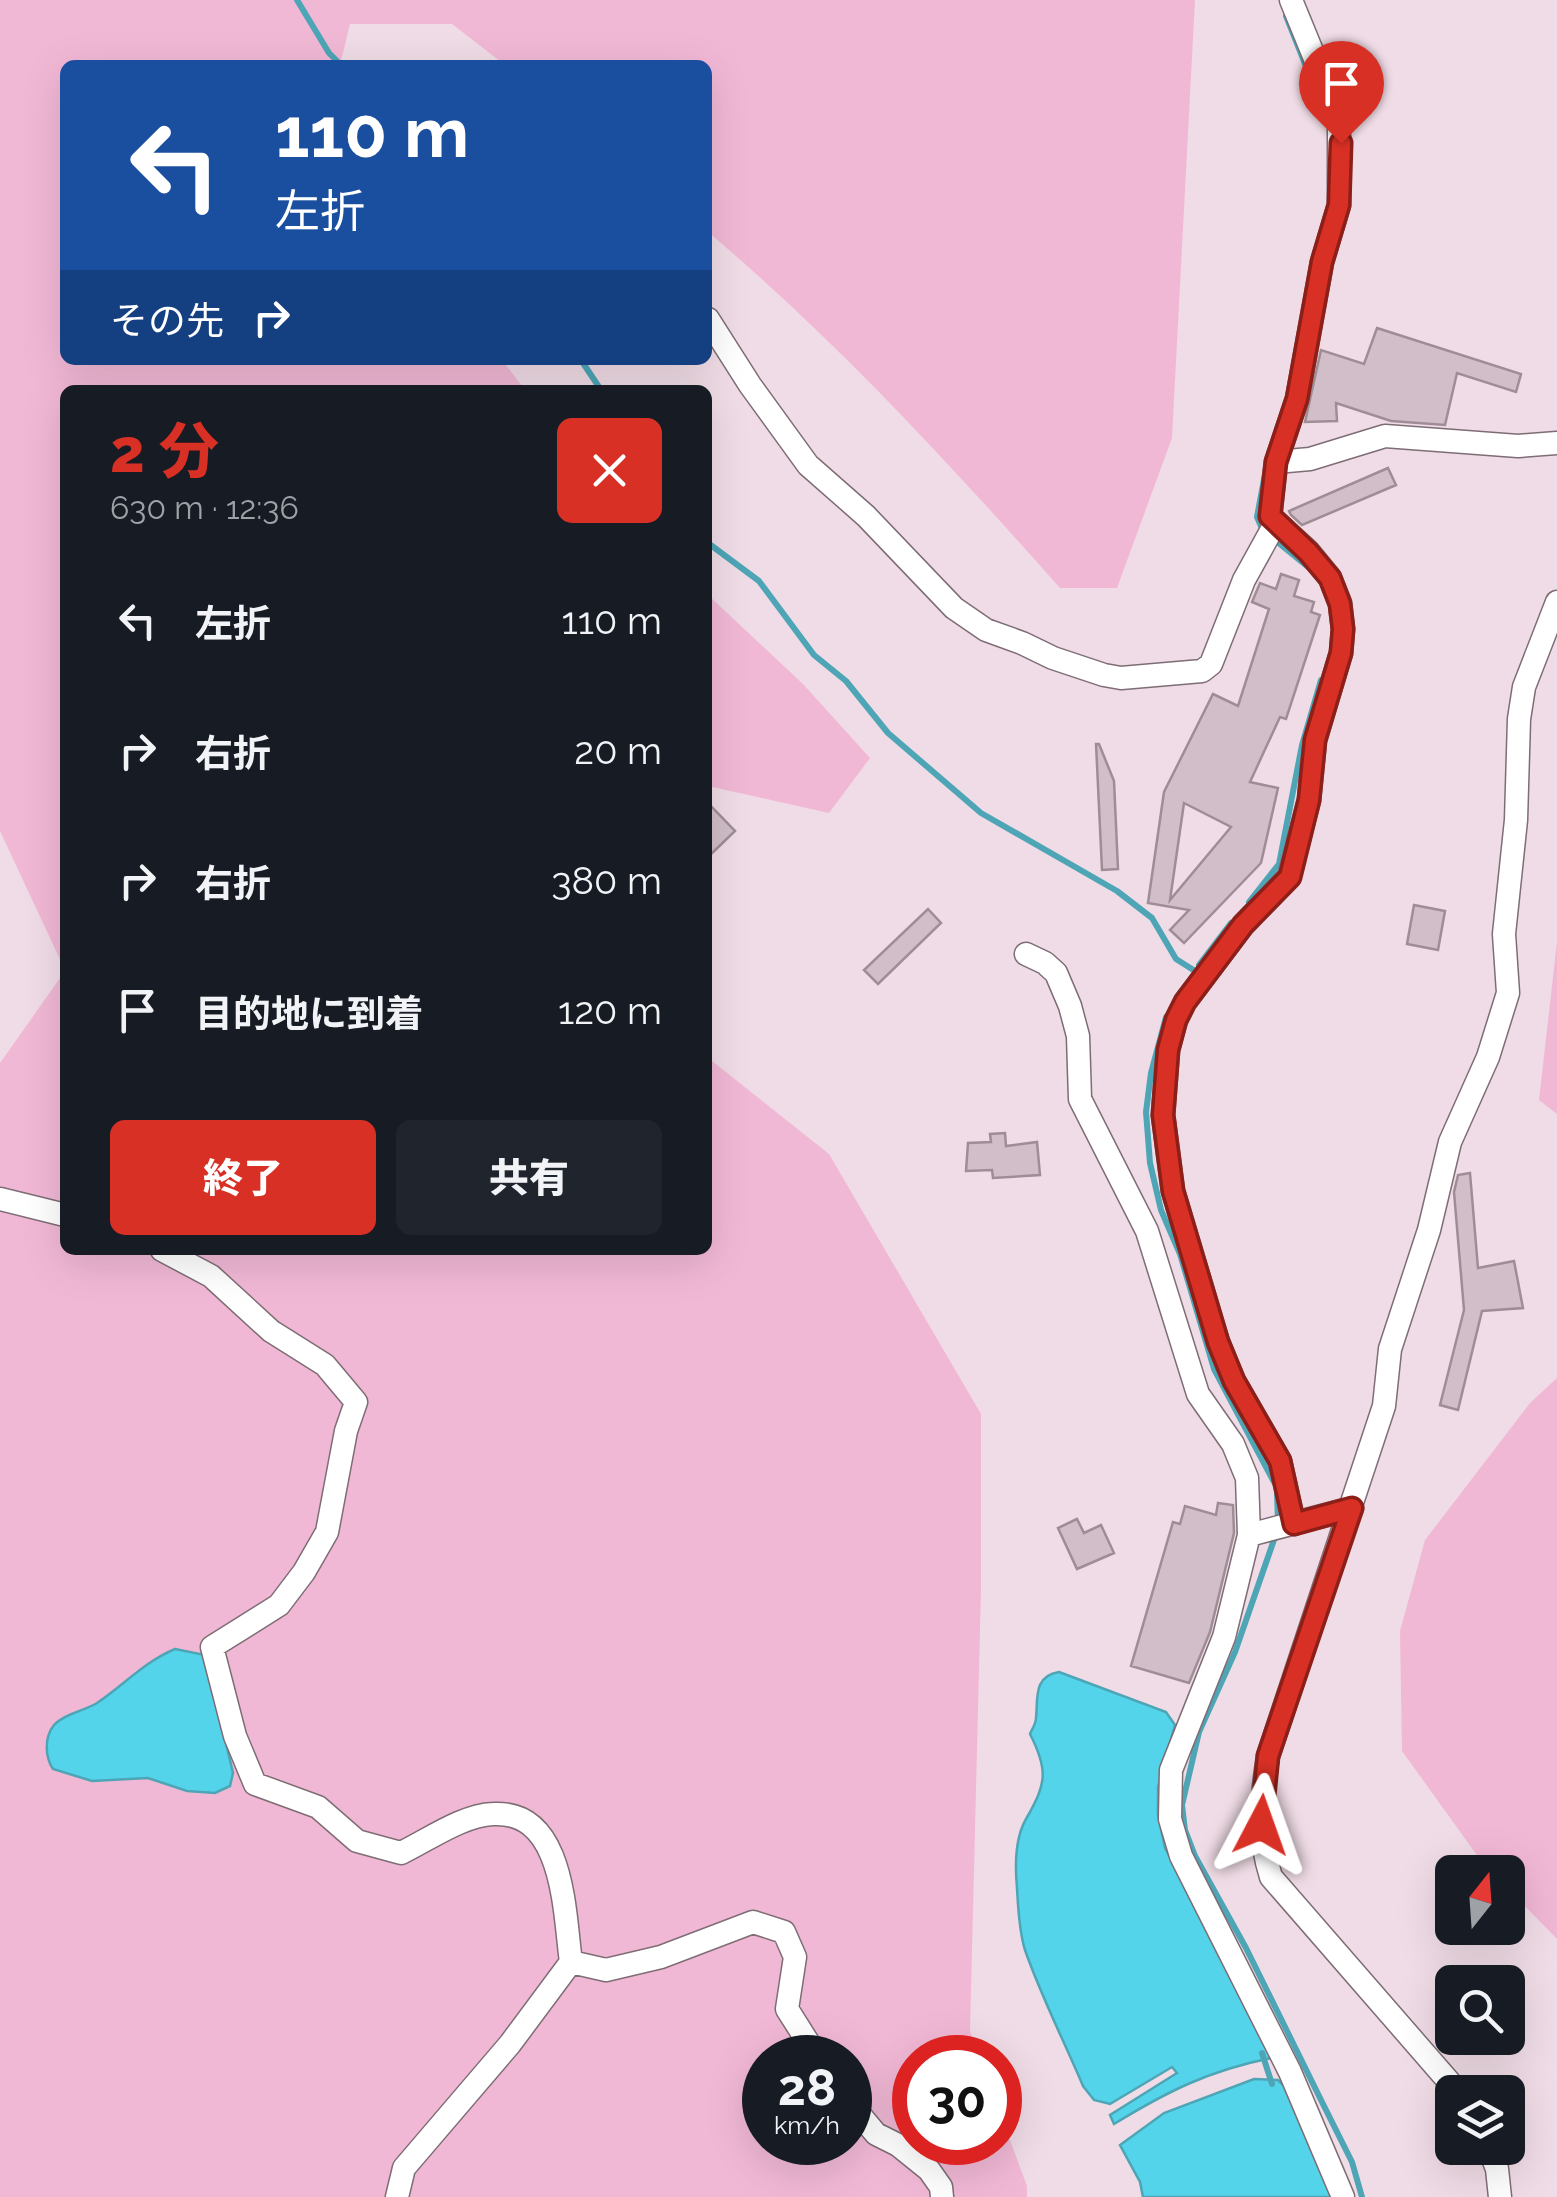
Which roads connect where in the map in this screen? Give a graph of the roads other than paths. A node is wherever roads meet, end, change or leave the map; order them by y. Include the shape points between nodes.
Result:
1 (1291, 0) edge
2 (712, 325) edge
3 (1557, 443) edge
4 (1276, 462) junction
5 (1270, 531) junction
6 (1557, 602) edge
7 (1026, 954) dead end
8 (0, 1199) edge
9 (60, 1214) edge
10 (1161, 1214) junction
11 (171, 1255) edge
12 (1352, 1508) junction
13 (1290, 1525) junction
14 (1256, 1534) junction
15 (571, 1962) junction
16 (803, 2035) edge
17 (1443, 2075) edge
18 (872, 2129) edge
19 (1495, 2165) edge
20 (397, 2197) edge
21 (942, 2197) edge
22 (1343, 2197) edge
23 (1500, 2197) edge

1 - 4 street via 1339,116 1339,205 1304,372
2 - 5 street via 808,464 932,589 986,630 1053,658 1121,678 1202,672
3 - 4 street via 1385,436
4 - 5 street
5 - 10 street via 1308,552 1330,578 1340,604 1341,653 1315,740 1290,877 1234,936 1176,1020 1168,1050
6 - 12 street via 1518,718 1504,934 1508,994 1450,1142
7 - 10 street via 1056,973 1078,1036 1080,1099
8 - 9 street
10 - 13 street via 1234,1381 1280,1461
10 - 14 street via 1198,1394 1233,1444 1247,1478
11 - 15 street via 211,1276 271,1331 325,1364 356,1402 328,1532 279,1605 212,1646 234,1736 254,1784 318,1806 357,1841 401,1853 468,1820 517,1817 544,1838 559,1868
12 - 13 street
12 - 17 street via 1268,1756 1261,1846 1271,1878
13 - 14 street
14 - 22 street via 1171,1770 1170,1818 1181,1856 1290,2072
15 - 16 street via 606,1970 753,1922 784,1932 795,1957 787,2009
15 - 20 street via 404,2168
18 - 21 street via 929,2170
19 - 23 street

